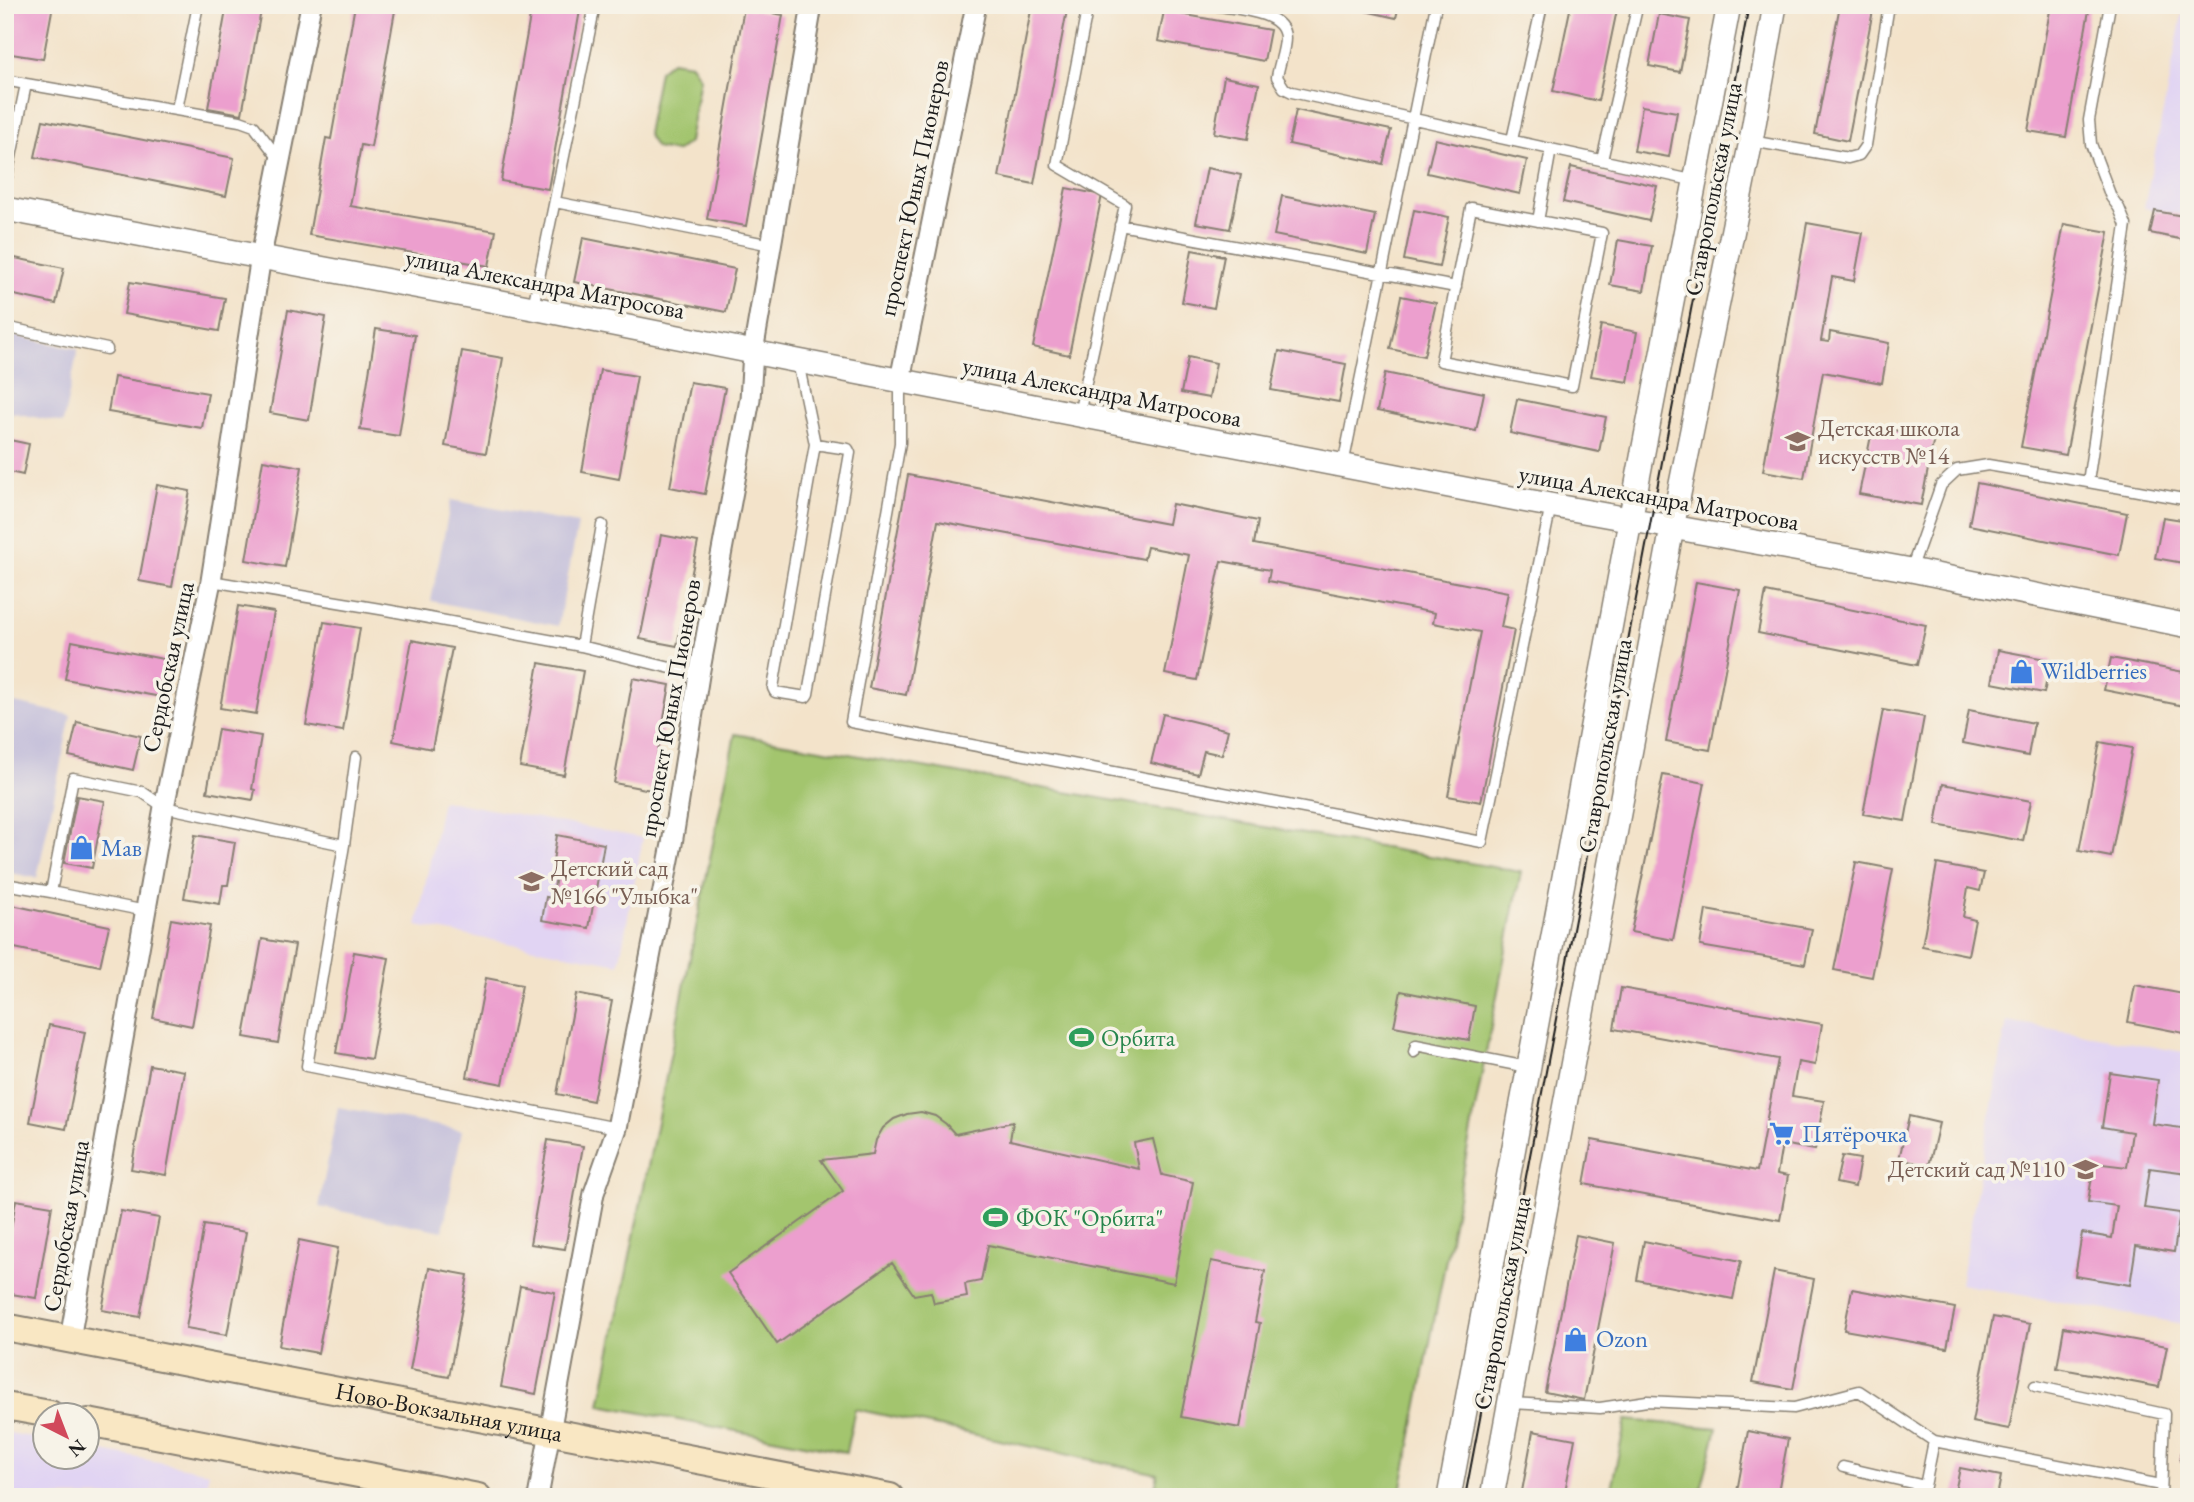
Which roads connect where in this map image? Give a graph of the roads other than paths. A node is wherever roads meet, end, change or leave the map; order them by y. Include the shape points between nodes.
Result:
1 (198, 5) edge
2 (311, 5) edge
3 (595, 5) edge
4 (812, 5) edge
5 (976, 5) edge
6 (1088, 5) edge
7 (1213, 5) edge
8 (1436, 5) edge
9 (1542, 5) edge
10 (1729, 5) edge
11 (1775, 5) edge
12 (1889, 5) edge
13 (2109, 5) edge
14 (1637, 8) dead end
15 (1256, 9) edge
16 (5, 80) edge
17 (26, 84) junction
18 (177, 109) junction
19 (1412, 118) junction
20 (1512, 140) junction
21 (1751, 141) junction
22 (1551, 149) junction
23 (280, 160) junction
24 (1602, 160) junction
25 (1697, 181) junction
26 (5, 186) edge
27 (555, 202) junction
28 (5, 209) edge
29 (1538, 220) junction
30 (1120, 225) junction
31 (771, 245) junction
32 (261, 256) junction
33 (1381, 273) junction
34 (1456, 286) junction
35 (533, 308) junction
36 (5, 327) edge
37 (107, 349) dead end
38 (753, 352) junction
39 (798, 361) junction
40 (900, 380) junction
41 (1079, 414) junction
42 (815, 444) junction
43 (1343, 466) junction
44 (2088, 482) junction
45 (2189, 500) edge
46 (1551, 505) junction
47 (1631, 519) junction
48 (602, 525) dead end
49 (1672, 528) junction
50 (1911, 570) junction
51 (211, 581) junction
52 (2189, 626) edge
53 (581, 646) junction
54 (699, 675) junction
55 (356, 757) dead end
56 (164, 807) junction
57 (345, 845) junction
58 (5, 884) edge
59 (51, 892) junction
60 (146, 911) junction
61 (1414, 1052) dead end
62 (1527, 1067) junction
63 (617, 1128) junction
64 (5, 1327) edge
65 (70, 1339) junction
66 (2035, 1385) dead end
67 (1511, 1403) junction
68 (5, 1406) edge
69 (32, 1411) edge
70 (102, 1425) edge
71 (549, 1432) junction
72 (1934, 1441) junction
73 (1843, 1467) dead end
74 (2161, 1485) junction
75 (478, 1497) edge
76 (538, 1497) edge
77 (890, 1497) edge
78 (1448, 1497) edge
79 (1492, 1497) edge
80 (2161, 1497) edge

1 - 18 lane
2 - 23 street, Сердобская улица
3 - 27 lane
4 - 31 street, проспект Юных Пионеров
5 - 40 street, проспект Юных Пионеров
6 - 30 lane via 1057,165 1125,205
7 - 15 lane
8 - 19 lane
9 - 20 lane
10 - 25 street, Ставропольская улица
11 - 21 street, Ставропольская улица
12 - 21 lane via 1866,145 1859,155 1847,158
13 - 44 lane via 2089,120 2091,144 2110,197 2126,225
14 - 24 lane
15 - 19 lane via 1283,27 1277,77 1284,88
16 - 17 lane
17 - 18 lane
17 - 26 lane
18 - 23 lane via 254,126
19 - 20 lane
19 - 33 lane
20 - 22 lane
21 - 49 street, Ставропольская улица
22 - 24 lane
22 - 29 lane
23 - 32 street, Сердобская улица
24 - 25 lane
25 - 47 street, Ставропольская улица
27 - 31 lane
27 - 35 lane
28 - 32 street, улица Александра Матросова
29 - 34 lane via 1471,208
29 - 34 lane via 1602,233 1572,386 1441,360
30 - 33 lane
30 - 41 lane
31 - 38 street, проспект Юных Пионеров
32 - 35 street, улица Александра Матросова
32 - 51 street, Сердобская улица
33 - 34 lane
33 - 43 lane
35 - 38 street, улица Александра Матросова
36 - 37 lane
38 - 39 street, улица Александра Матросова
38 - 54 street, проспект Юных Пионеров via 750,399
39 - 40 street, улица Александра Матросова
39 - 42 lane
40 - 41 street, улица Александра Матросова
40 - 46 lane via 900,443 851,722 1482,842
41 - 43 street, улица Александра Матросова
42 - 42 lane via 772,688 806,697 850,453
43 - 46 street, улица Александра Матросова
44 - 45 lane
44 - 50 lane via 1988,465 1957,470 1941,485
46 - 47 street, улица Александра Матросова
47 - 49 street, улица Александра Матросова
47 - 62 street, Ставропольская улица
48 - 53 lane
49 - 50 street, улица Александра Матросова
49 - 67 street, Ставропольская улица
50 - 52 street, улица Александра Матросова
51 - 53 lane
51 - 56 street, Сердобская улица
53 - 54 lane
54 - 63 street, проспект Юных Пионеров via 672,844
55 - 57 lane
56 - 57 lane
56 - 59 lane via 142,792 73,778
56 - 60 street, Сердобская улица
57 - 63 lane via 307,1066
58 - 59 lane
59 - 60 lane
60 - 65 street, Сердобская улица
61 - 62 lane via 1416,1045
62 - 78 street, Ставропольская улица
63 - 71 street, проспект Юных Пионеров via 594,1193
64 - 65 main road, Ново-Вокзальная улица
65 - 71 main road, Ново-Вокзальная улица
66 - 74 lane via 2164,1414
67 - 72 lane via 1600,1408 1647,1401 1794,1408 1859,1391
67 - 79 street, Ставропольская улица
68 - 69 main road
70 - 75 main road
71 - 76 street, проспект Юных Пионеров
71 - 77 main road, Ново-Вокзальная улица
72 - 73 lane via 1925,1486
72 - 74 lane
74 - 80 lane

